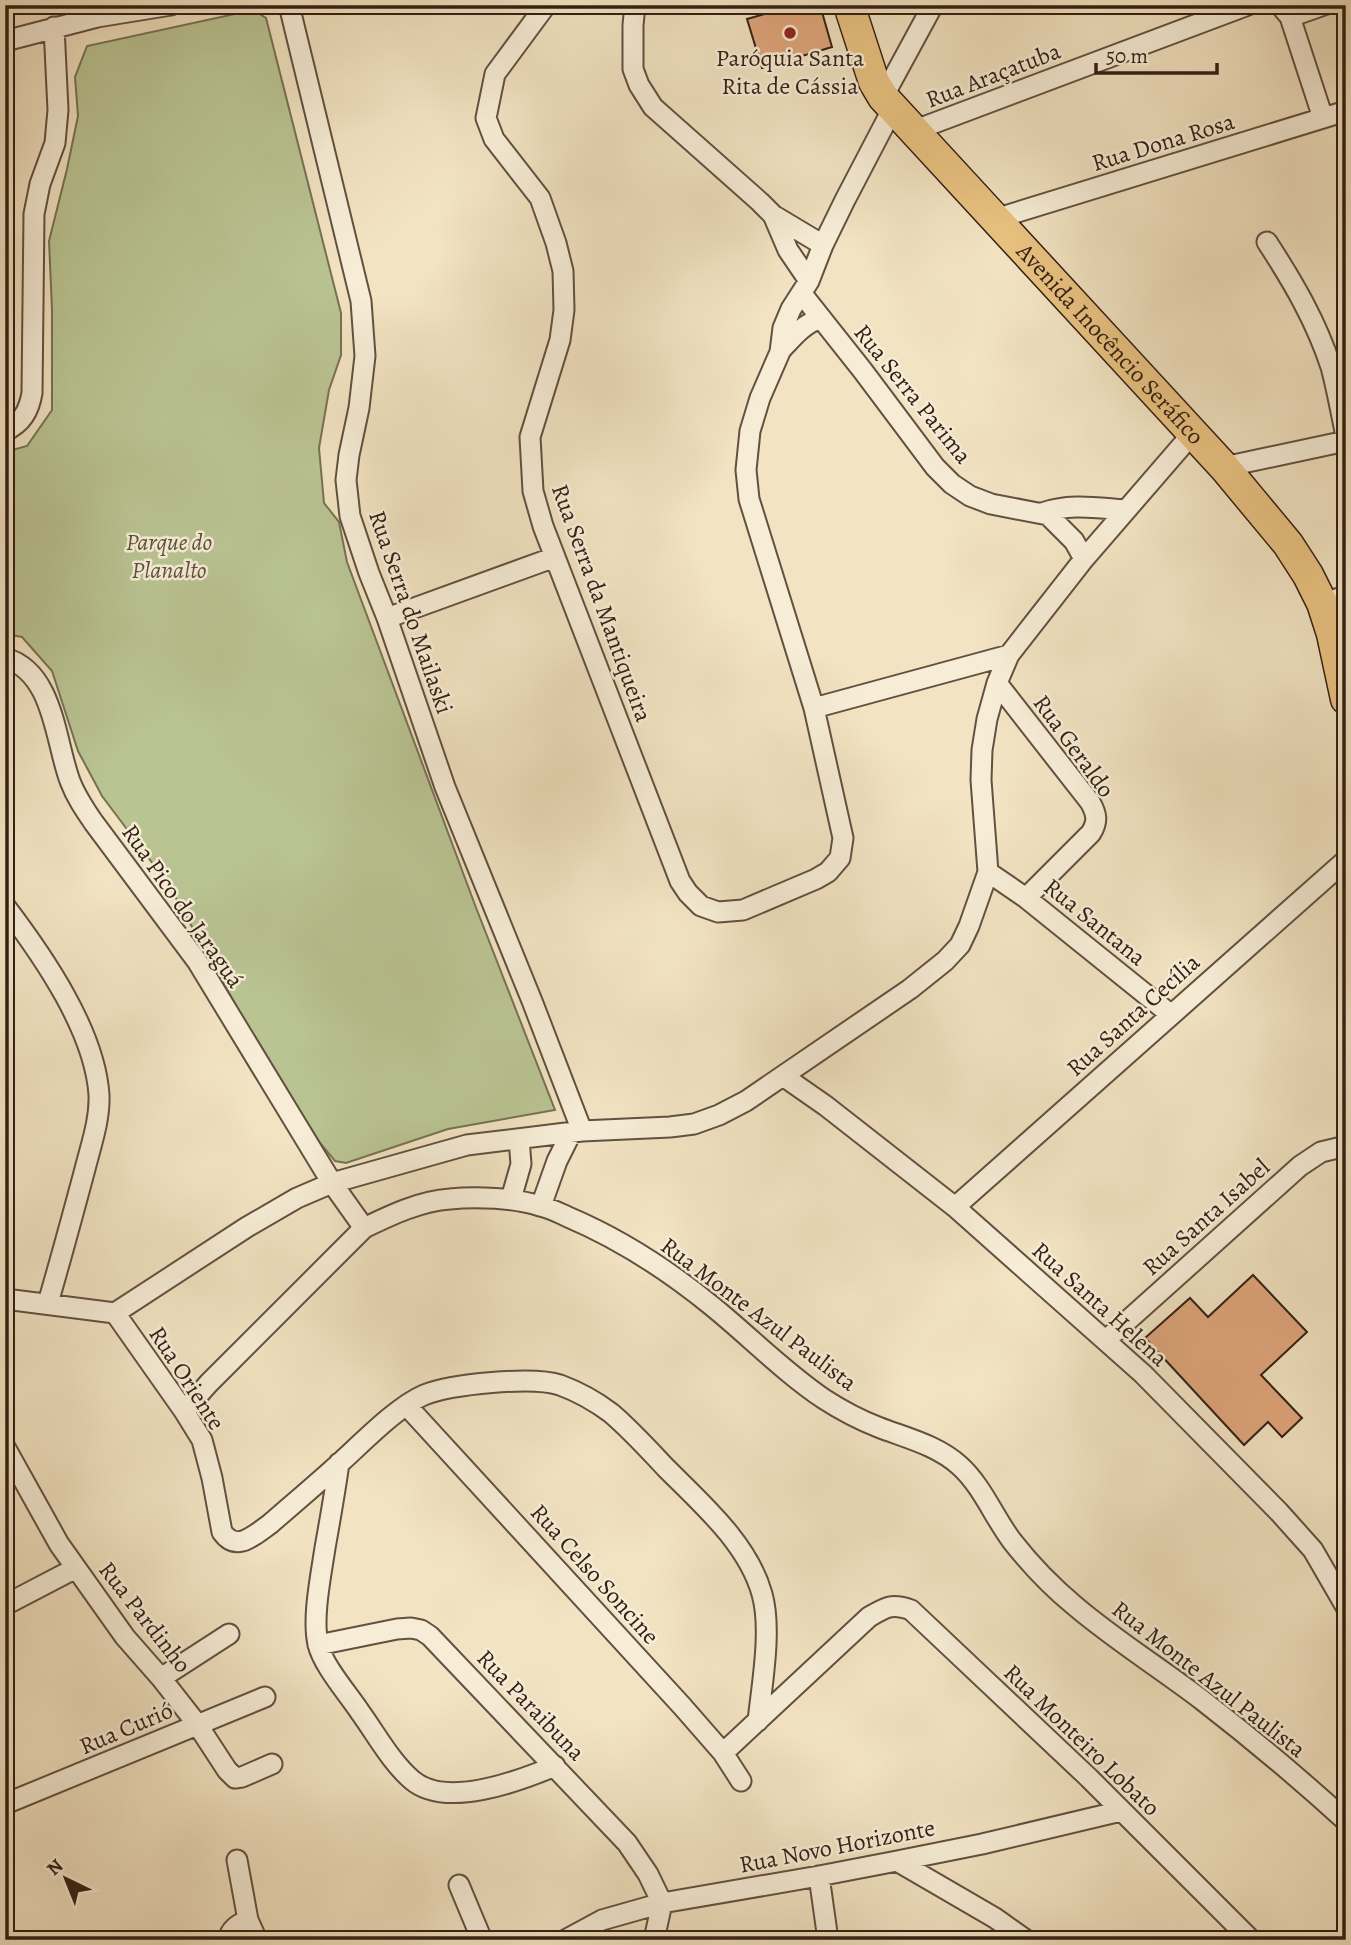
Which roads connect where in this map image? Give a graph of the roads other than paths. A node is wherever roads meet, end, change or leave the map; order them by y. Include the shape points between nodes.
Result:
1 (171, 5) edge
2 (289, 5) edge
3 (546, 5) edge
4 (635, 5) edge
5 (849, 5) edge
6 (933, 5) edge
7 (1248, 5) edge
8 (1324, 5) edge
9 (144, 8) edge
10 (1285, 11) edge
11 (89, 13) edge
12 (54, 27) junction
13 (5, 41) edge
14 (888, 103) junction
15 (1346, 111) edge
16 (1323, 118) junction
17 (913, 131) junction
18 (773, 215) junction
19 (995, 219) junction
20 (1268, 242) dead end
21 (823, 245) junction
22 (805, 287) junction
23 (821, 318) junction
24 (780, 352) junction
25 (10, 428) edge
26 (1192, 434) junction
27 (1346, 436) edge
28 (1346, 441) edge
29 (1224, 467) junction
30 (1125, 510) junction
31 (1042, 513) junction
32 (555, 557) junction
33 (1084, 559) junction
34 (1334, 600) edge
35 (387, 618) junction
36 (1009, 655) junction
37 (5, 658) edge
38 (997, 683) junction
39 (1346, 699) edge
40 (814, 708) junction
41 (1346, 860) edge
42 (988, 872) junction
43 (1026, 898) junction
44 (5, 906) edge
45 (1170, 1014) junction
46 (783, 1076) junction
47 (576, 1132) junction
48 (519, 1139) junction
49 (1346, 1146) edge
50 (332, 1183) junction
51 (511, 1199) junction
52 (541, 1206) junction
53 (955, 1207) junction
54 (364, 1228) junction
55 (5, 1299) edge
56 (48, 1303) junction
57 (115, 1313) junction
58 (1106, 1340) junction
59 (407, 1406) junction
60 (184, 1411) junction
61 (5, 1447) edge
62 (340, 1464) junction
63 (76, 1568) junction
64 (5, 1605) edge
65 (1346, 1606) edge
66 (229, 1634) dead end
67 (318, 1644) junction
68 (161, 1678) junction
69 (265, 1697) dead end
70 (758, 1721) junction
71 (197, 1724) junction
72 (723, 1753) junction
73 (272, 1764) dead end
74 (555, 1766) junction
75 (741, 1781) dead end
76 (5, 1804) edge
77 (1121, 1811) junction
78 (1346, 1821) edge
79 (237, 1860) dead end
80 (897, 1861) junction
81 (819, 1876) junction
82 (459, 1885) dead end
83 (662, 1903) junction
84 (248, 1920) junction
85 (229, 1940) edge
86 (257, 1940) edge
87 (482, 1940) edge
88 (565, 1940) edge
89 (654, 1940) edge
90 (828, 1940) edge
91 (1026, 1940) edge
92 (1251, 1940) edge

1 - 9 street
2 - 35 street, Rua Serra do Mailaski via 361,301 365,356 346,480 350,516
3 - 32 street, Rua Serra da Mantiqueira via 495,74 486,118 494,139 540,198 563,271 565,310 560,340 530,437 533,491
4 - 18 street via 633,69 653,107
5 - 14 main road, Avenida Inocêncio Seráfico via 874,82
6 - 14 street
7 - 17 street, Rua Araçatuba
8 - 10 street
9 - 11 street
10 - 16 street
11 - 12 street
12 - 13 street
12 - 25 street via 57,125 34,214 32,393 27,412
14 - 17 main road, Avenida Inocêncio Seráfico
14 - 21 street
15 - 16 street, Rua Dona Rosa
16 - 19 street, Rua Dona Rosa
17 - 19 main road, Avenida Inocêncio Seráfico
18 - 21 street
18 - 22 street, Rua Serra Parima
19 - 26 main road, Avenida Inocêncio Seráfico
20 - 27 street via 1317,328
21 - 22 street
22 - 23 street, Rua Serra Parima
22 - 24 street via 783,328
23 - 24 street via 798,331
23 - 31 street, Rua Serra Parima via 952,484 990,504
24 - 40 street via 750,430 747,480
26 - 29 main road, Avenida Inocêncio Seráfico
26 - 30 street
28 - 29 street
29 - 34 main road, Avenida Inocêncio Seráfico via 1288,544 1308,576
30 - 31 street, Rua Serra Parima via 1072,506
30 - 33 street
31 - 33 street, Rua Serra Parima via 1064,530
32 - 35 street
32 - 40 street, Rua Serra da Mantiqueira via 680,881 701,906 718,912 743,910 816,879 840,858 843,838
33 - 36 street
34 - 39 main road, Avenida Inocêncio Seráfico via 1332,634
35 - 47 street, Rua Serra do Mailaski via 445,787 533,1001
36 - 38 street
36 - 40 street
37 - 50 street, Rua Pico do Jaraguá via 17,662 40,686 79,800 197,961
38 - 42 street via 982,750
38 - 43 street, Rua Geraldo via 1096,812 1097,824 1091,833
41 - 45 street, Rua Santa Cecília
42 - 43 street, Rua Santana
42 - 46 street via 969,926 945,961
43 - 45 street, Rua Santana
44 - 56 street via 49,967 72,1011 89,1050 99,1093 93,1136
45 - 53 street, Rua Santa Cecília
46 - 47 street via 746,1101 694,1124
46 - 53 street, Rua Santa Helena
47 - 48 street
47 - 52 street via 557,1161
48 - 50 street via 467,1145
48 - 51 street via 521,1164
49 - 58 street, Rua Santa Isabel via 1321,1152 1300,1166
50 - 54 street, Rua Pico do Jaraguá
50 - 57 street via 247,1227
51 - 52 street, Rua Monte Azul Paulista
51 - 54 street, Rua Monte Azul Paulista via 449,1199 390,1215
52 - 78 street, Rua Monte Azul Paulista via 624,1244 709,1304 826,1401 944,1454 978,1488 1013,1542 1075,1606 1201,1700
53 - 58 street, Rua Santa Helena
54 - 60 street, Rua Monte Azul Paulista
55 - 56 street
56 - 57 street
57 - 60 street, Rua Oriente
58 - 65 street, Rua Santa Helena via 1296,1530
59 - 62 street
59 - 70 street via 436,1391 488,1382 556,1384 586,1395 637,1437 714,1518 756,1575 767,1618
59 - 72 street, Rua Celso Soncine
60 - 62 street, Rua Oriente via 205,1448 222,1532 233,1542 261,1531
61 - 63 street, Rua Pardinho
62 - 67 street via 320,1581
63 - 64 street
63 - 68 street, Rua Pardinho
66 - 68 street
67 - 74 street, Rua Paraibuna via 397,1629 421,1630 439,1643
67 - 74 street via 328,1667 390,1754 419,1785 443,1793 461,1792 520,1781
68 - 71 street, Rua Pardinho
69 - 71 street, Rua Curió
70 - 72 street
70 - 77 street, Rua Monteiro Lobato via 869,1618 897,1605 911,1610
71 - 73 street, Rua Pardinho via 235,1778
71 - 76 street, Rua Curió
72 - 75 street, Rua Celso Soncine
74 - 83 street, Rua Paraibuna via 627,1843
77 - 80 street, Rua Novo Horizonte
77 - 92 street, Rua Monteiro Lobato
79 - 84 street
80 - 81 street, Rua Novo Horizonte
80 - 91 street
81 - 83 street, Rua Novo Horizonte
81 - 90 street
82 - 87 street
83 - 88 street, Rua Novo Horizonte via 602,1920
83 - 89 street
84 - 85 street via 231,1931
84 - 86 street

